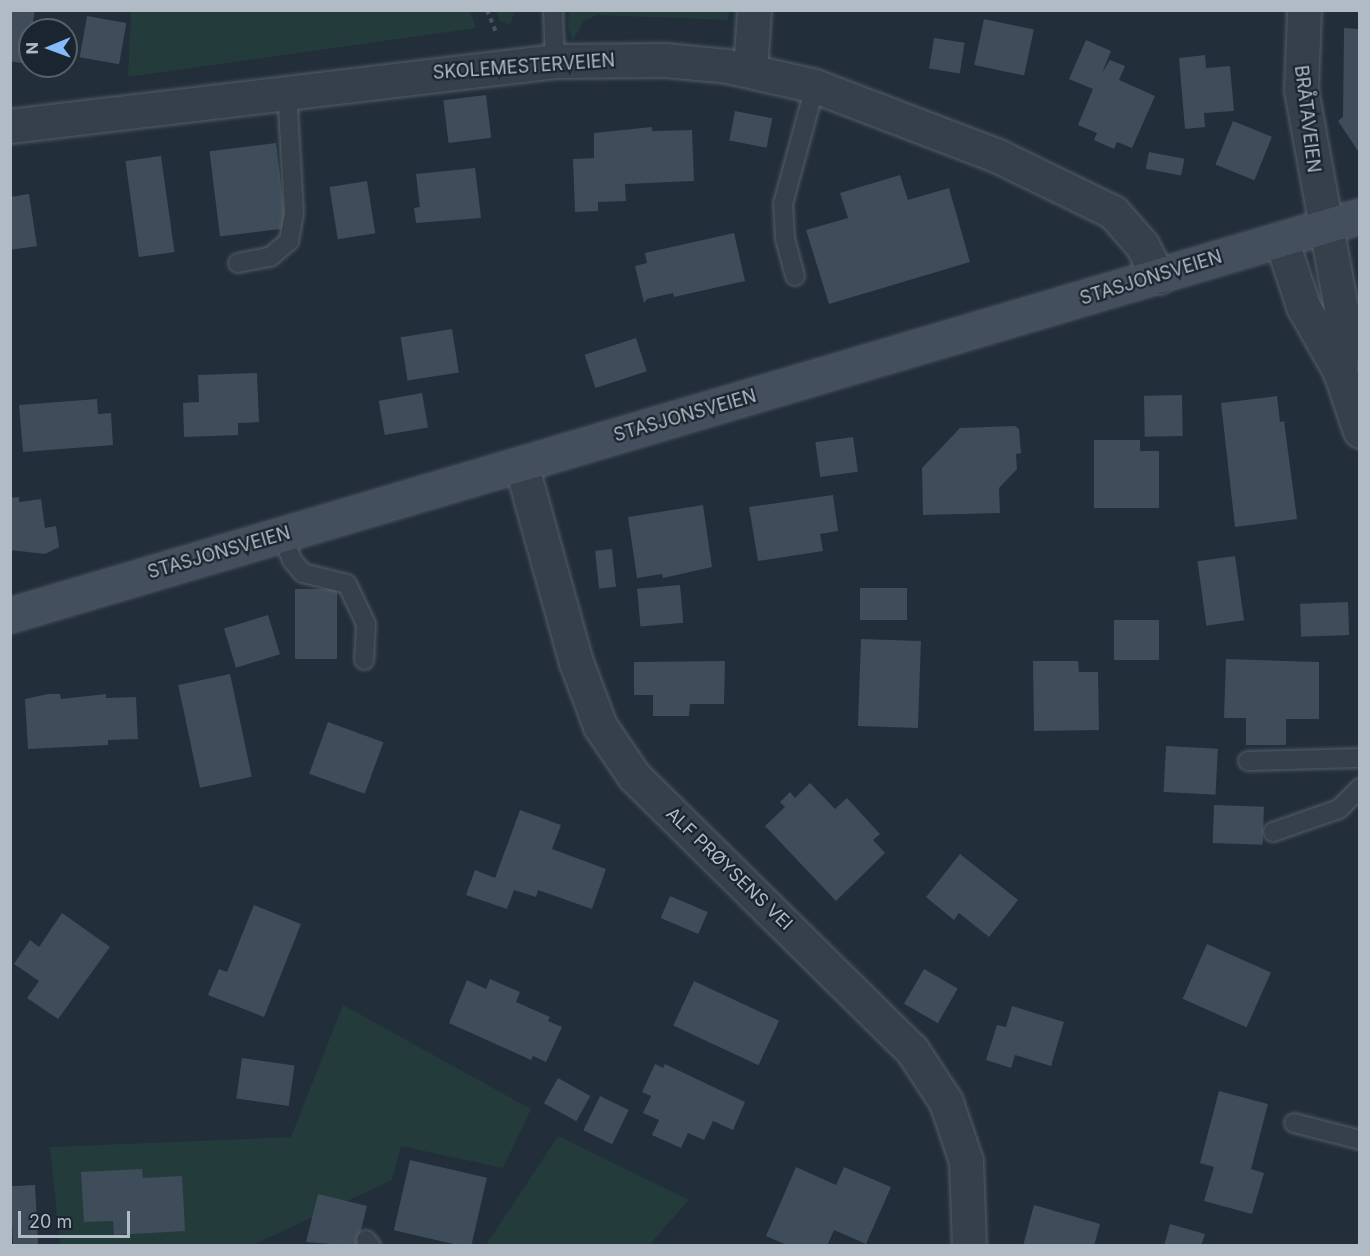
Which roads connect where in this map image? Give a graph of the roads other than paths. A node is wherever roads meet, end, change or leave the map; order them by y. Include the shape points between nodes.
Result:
1 (553, 10) edge
2 (754, 10) edge
3 (1304, 10) edge
4 (555, 61) junction
5 (750, 70) junction
6 (815, 86) junction
7 (287, 91) junction
8 (10, 126) edge
9 (1359, 216) edge
10 (1324, 226) junction
11 (1281, 239) junction
12 (238, 263) dead end
13 (795, 276) dead end
14 (1158, 277) junction
15 (1340, 372) junction
16 (1359, 431) edge
17 (521, 464) junction
18 (282, 535) junction
19 (10, 615) edge
20 (364, 660) dead end
21 (1359, 758) edge
22 (1248, 761) dead end
23 (1359, 788) edge
24 (1273, 832) dead end
25 (1294, 1123) dead end
26 (1359, 1140) edge
27 (969, 1245) edge

1 - 4 lane
2 - 5 street
3 - 10 street, BRÅTAVEIEN via 1301,90
4 - 5 street, SKOLEMESTERVEIEN via 666,60
4 - 7 street, SKOLEMESTERVEIEN
5 - 6 street, SKOLEMESTERVEIEN
6 - 13 lane via 783,204 785,239
6 - 14 street, SKOLEMESTERVEIEN via 996,155 1113,212 1142,245
7 - 8 street, SKOLEMESTERVEIEN
7 - 12 lane via 294,212 289,241 270,257
9 - 10 main road, STASJONSVEIEN
10 - 11 main road, STASJONSVEIEN
10 - 15 street, BRÅTAVEIEN via 1343,318
11 - 14 main road, STASJONSVEIEN
11 - 15 street via 1303,306
14 - 17 main road, STASJONSVEIEN
15 - 16 street
17 - 18 main road, STASJONSVEIEN
17 - 27 street, ALF PRØYSENS VEI via 576,662 600,726 634,776 912,1050 946,1102 966,1161
18 - 19 main road, STASJONSVEIEN
18 - 20 lane via 292,560 303,573 347,584 366,624
21 - 22 lane
23 - 24 lane via 1339,809
25 - 26 lane

